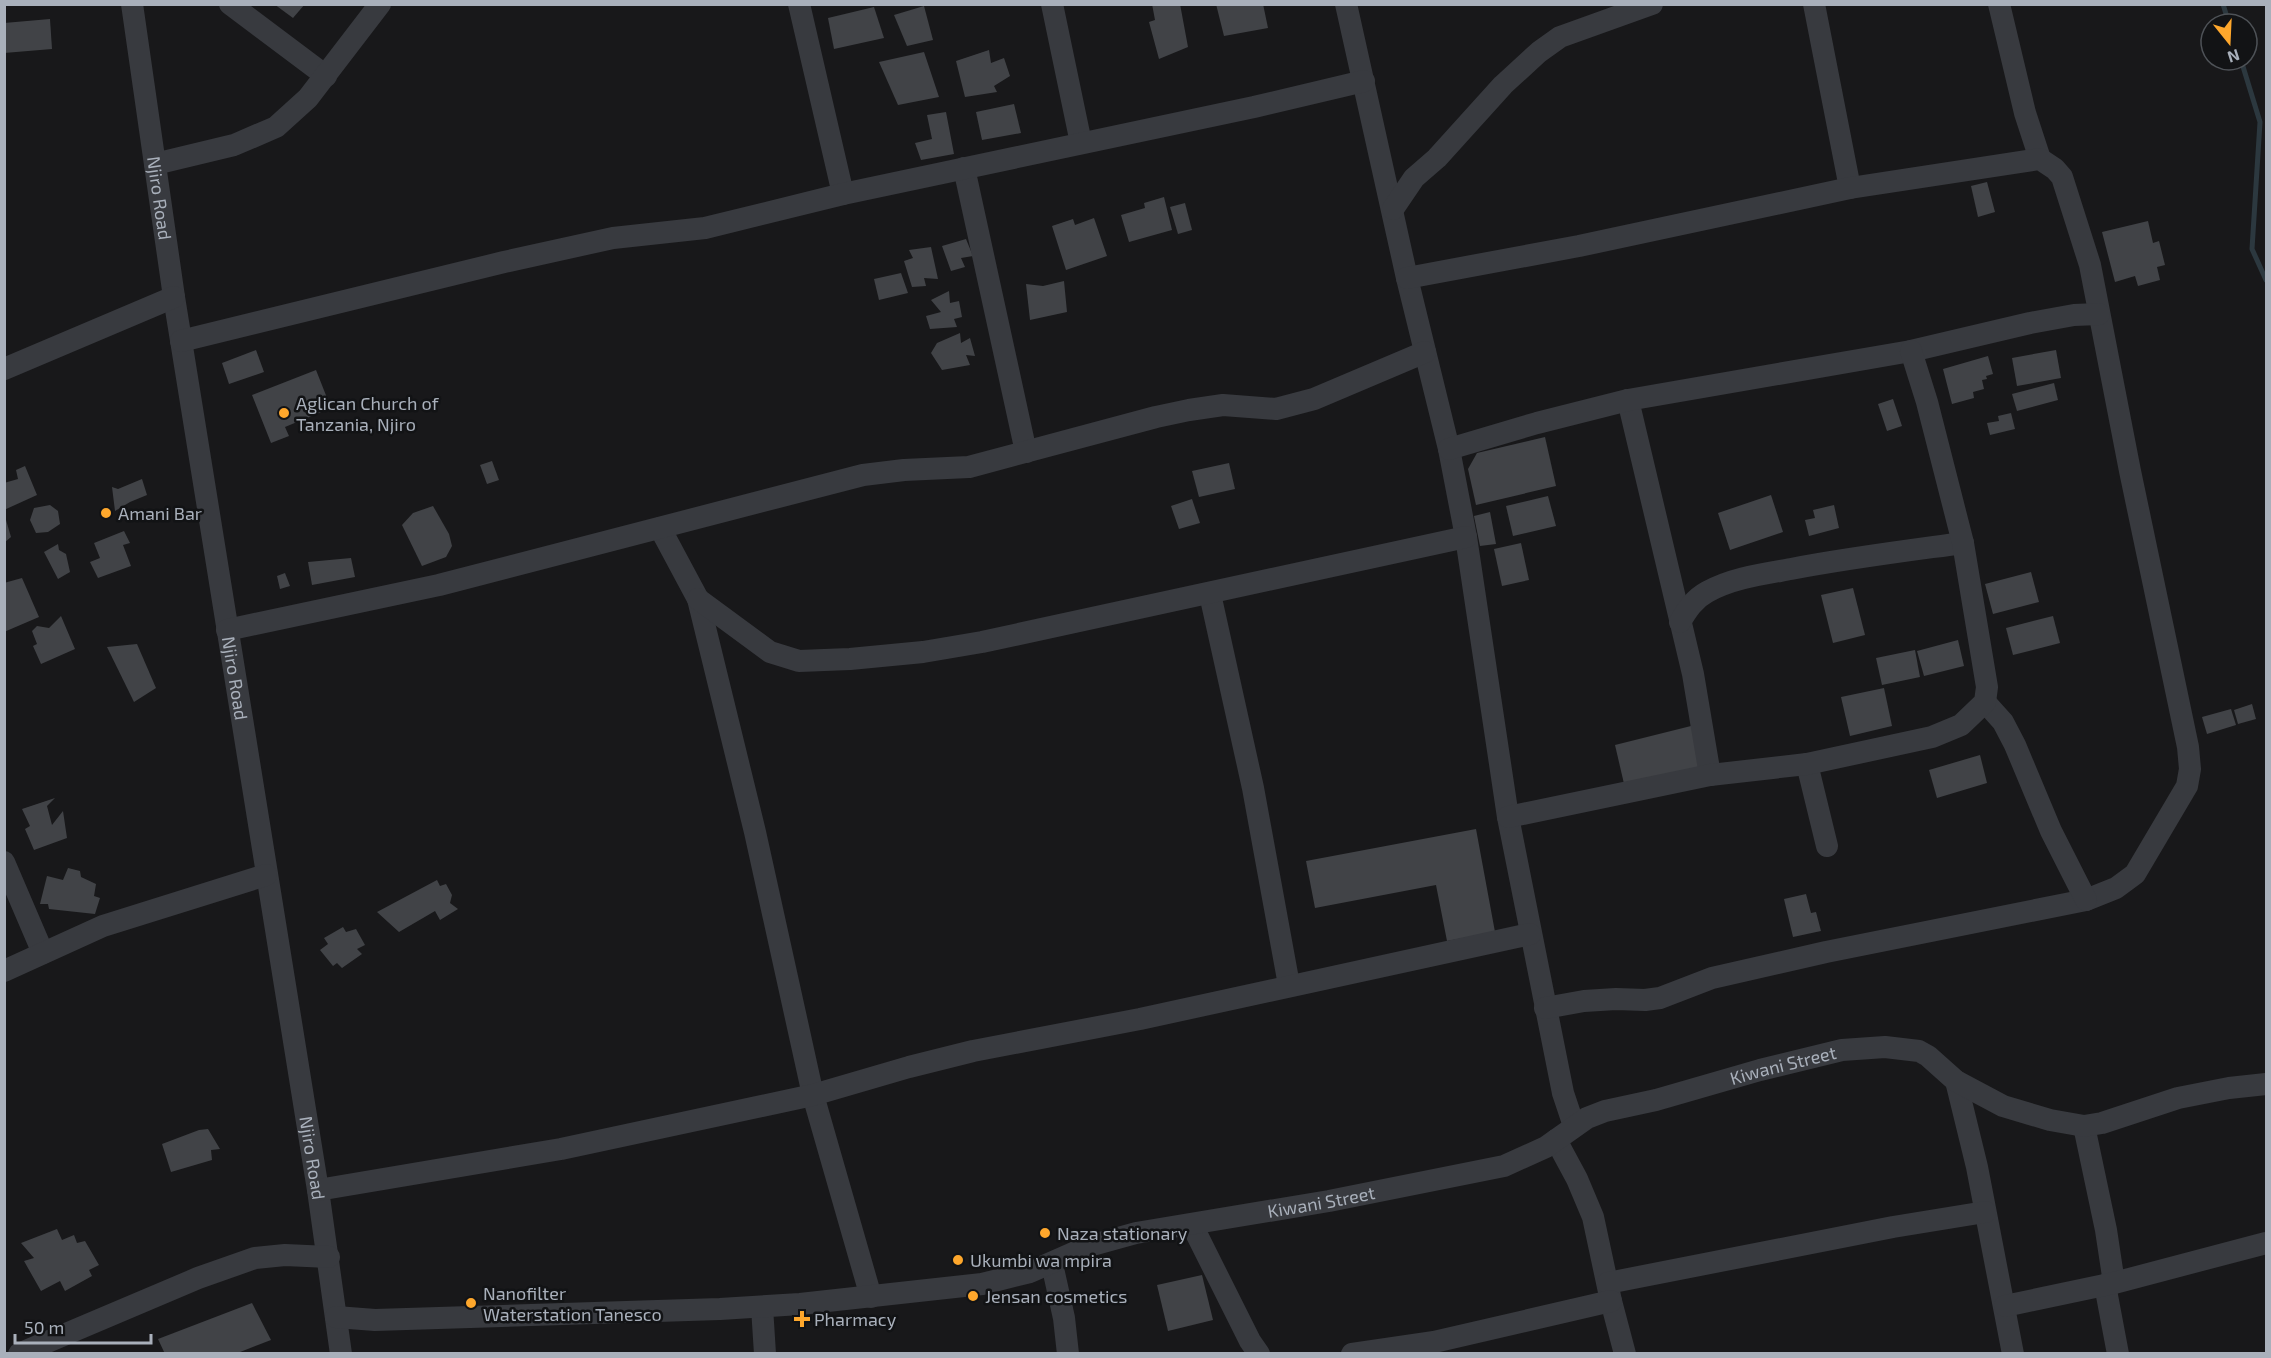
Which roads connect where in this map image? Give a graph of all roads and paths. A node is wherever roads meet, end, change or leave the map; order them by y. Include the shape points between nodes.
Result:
1 (132, 4) edge
2 (230, 4) edge
3 (380, 4) edge
4 (799, 4) edge
5 (1052, 4) edge
6 (1346, 4) edge
7 (1652, 4) edge
8 (1814, 4) edge
9 (1999, 4) edge
10 (326, 76) junction
11 (1364, 81) junction
12 (1081, 143) junction
13 (2040, 159) junction
14 (155, 164) junction
15 (964, 168) junction
16 (1850, 188) junction
17 (843, 194) junction
18 (1393, 209) junction
19 (1407, 278) junction
20 (174, 297) junction
21 (2099, 315) junction
22 (181, 341) junction
23 (1911, 351) junction
24 (1425, 352) junction
25 (4, 369) edge
26 (1628, 400) junction
27 (1449, 449) junction
28 (1026, 452) junction
29 (660, 528) junction
30 (1467, 537) junction
31 (1963, 543) junction
32 (1210, 594) junction
33 (698, 598) junction
34 (1680, 622) junction
35 (227, 630) junction
36 (1985, 702) junction
37 (1807, 764) junction
38 (1710, 775) junction
39 (1508, 817) junction
40 (1827, 846) dead end
41 (4, 861) edge
42 (266, 876) junction
43 (2086, 900) junction
44 (1530, 934) junction
45 (44, 953) junction
46 (4, 971) edge
47 (1289, 985) junction
48 (1545, 1008) junction
49 (1956, 1081) junction
50 (2266, 1084) edge
51 (813, 1095) junction
52 (2084, 1126) junction
53 (1565, 1133) junction
54 (318, 1190) junction
55 (1985, 1212) junction
56 (1192, 1224) junction
57 (2266, 1244) edge
58 (328, 1257) junction
59 (1052, 1264) junction
60 (2110, 1284) junction
61 (1609, 1292) junction
62 (871, 1297) junction
63 (762, 1306) junction
64 (2005, 1306) junction
65 (336, 1317) junction
66 (1461, 1345) edge
67 (20, 1353) edge
68 (341, 1353) edge
69 (765, 1353) edge
70 (1068, 1353) edge
71 (1259, 1353) edge
72 (1352, 1353) edge
73 (1625, 1353) edge
74 (2013, 1353) edge
75 (2118, 1353) edge

1 - 14 street, Njiro Road
2 - 10 street
3 - 10 street
4 - 17 street
5 - 12 street
6 - 11 street
7 - 18 street via 1560,37 1539,52 1414,178
8 - 16 street
9 - 13 street
10 - 14 street via 309,98 276,127 234,145
11 - 12 street
11 - 18 street
12 - 15 street
13 - 16 street
13 - 21 street via 2062,177 2068,192 2090,265
14 - 20 street, Njiro Road
15 - 17 street
15 - 28 street
16 - 19 street
17 - 22 street via 705,228 624,236 570,247
18 - 19 street
19 - 24 street
20 - 22 street, Njiro Road
20 - 25 street
21 - 23 street via 2030,322
21 - 43 street via 2190,769 2187,786 2135,874 2116,888
22 - 35 street, Njiro Road
23 - 26 street
23 - 31 street
24 - 27 street
24 - 28 street via 1314,399 1276,409 1223,405 1189,410
26 - 27 street
26 - 34 street
27 - 30 street
28 - 29 street via 969,467 863,475
29 - 33 street
29 - 35 street via 439,585
30 - 32 street
30 - 39 street
31 - 34 street via 1746,578 1699,597
31 - 36 street via 1987,687
32 - 33 street via 933,650 799,661 770,652
32 - 47 street via 1253,788
33 - 51 street
34 - 38 street
35 - 42 street, Njiro Road
36 - 37 street via 1961,725 1932,737
36 - 43 street via 2016,745 2051,831
37 - 38 street
37 - 40 street
38 - 39 street
39 - 44 street
41 - 45 street
42 - 45 street via 102,926
42 - 54 street, Njiro Road
43 - 48 street via 1712,978 1660,998 1584,1001
44 - 47 street
44 - 48 street
45 - 46 street
47 - 51 street via 973,1052
48 - 53 street via 1563,1093
49 - 52 street, Kiwani Street via 2003,1106
49 - 53 street, Kiwani Street via 1919,1051 1886,1047 1842,1050 1605,1111
49 - 55 street
50 - 52 street, Kiwani Street via 2178,1098
51 - 54 street via 561,1149
51 - 62 street
52 - 60 street via 2106,1230
53 - 56 street, Kiwani Street via 1526,1157 1482,1172
53 - 61 street via 1577,1179 1593,1217
54 - 58 street, Njiro Road
55 - 61 street via 1893,1227
55 - 64 street
56 - 59 street, Kiwani Street via 1116,1237
56 - 71 street
57 - 60 street
58 - 65 street, Njiro Road
58 - 67 street via 255,1258
59 - 62 street, Kiwani Street via 982,1284
59 - 70 street
60 - 64 street
60 - 75 street
61 - 66 street
61 - 73 street
62 - 63 street, Kiwani Street
63 - 65 street, Kiwani Street via 375,1320
63 - 69 street
64 - 74 street
65 - 68 street, Njiro Road
66 - 72 street

